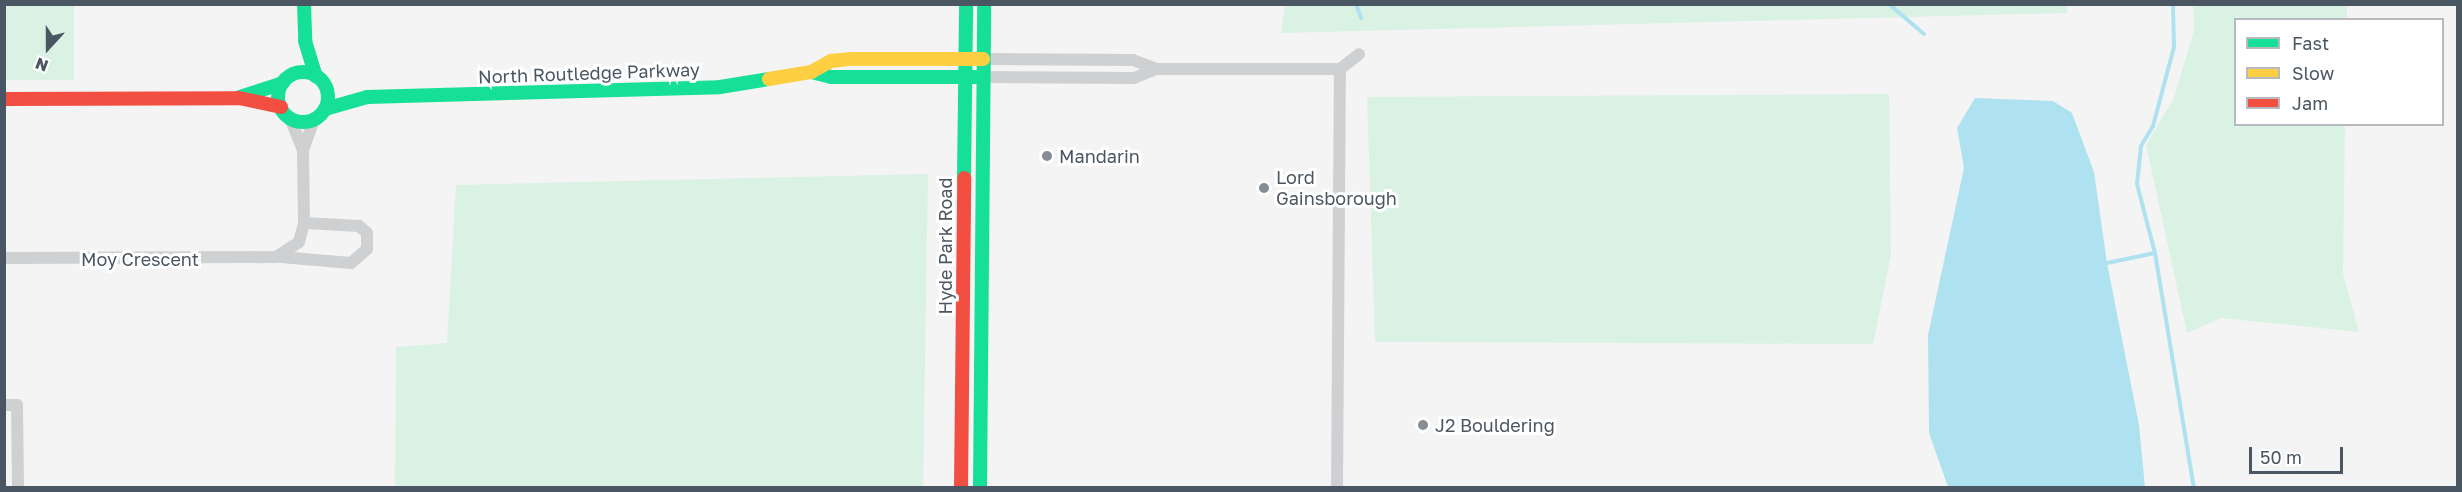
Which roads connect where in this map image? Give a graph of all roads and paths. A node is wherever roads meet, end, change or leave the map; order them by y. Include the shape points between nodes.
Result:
1 (304, 4) edge
2 (966, 4) edge
3 (984, 4) edge
4 (304, 41) junction
5 (1359, 54) dead end
6 (964, 58) junction
7 (983, 59) junction
8 (1156, 69) junction
9 (1340, 69) junction
10 (811, 72) junction
11 (964, 77) junction
12 (982, 77) junction
13 (288, 79) junction
14 (320, 80) junction
15 (367, 97) junction
16 (239, 98) junction
17 (4, 99) edge
18 (281, 107) junction
19 (319, 114) junction
20 (290, 118) junction
21 (303, 150) junction
22 (304, 223) junction
23 (276, 257) junction
24 (4, 258) edge
25 (11, 405) edge
26 (18, 488) edge
27 (961, 488) edge
28 (980, 488) edge
29 (1337, 488) edge

1 - 4 street
2 - 6 street, Hyde Park Road
3 - 7 street, Hyde Park Road
4 - 13 street
4 - 14 street
5 - 9 street
6 - 7 street, North Routledge Parkway
6 - 10 street, North Routledge Parkway via 850,59 831,61
6 - 11 street, Hyde Park Road
7 - 8 street via 1133,60
7 - 12 street, Hyde Park Road
8 - 9 street
8 - 12 street via 1134,78
9 - 29 street
10 - 11 street, North Routledge Parkway via 831,77
10 - 15 street, North Routledge Parkway via 720,87
11 - 12 street, North Routledge Parkway
11 - 27 street, Hyde Park Road
12 - 28 street, Hyde Park Road
13 - 14 street
13 - 16 street
13 - 18 street via 278,95
14 - 15 street, North Routledge Parkway
14 - 19 street
15 - 19 street, North Routledge Parkway
16 - 17 street
16 - 18 street
18 - 20 street
19 - 20 street
19 - 21 street
20 - 21 street
21 - 22 street
22 - 23 street via 299,242
22 - 23 street, Moy Crescent via 359,226 367,233 367,249 351,263
23 - 24 street, Moy Crescent
25 - 26 street

